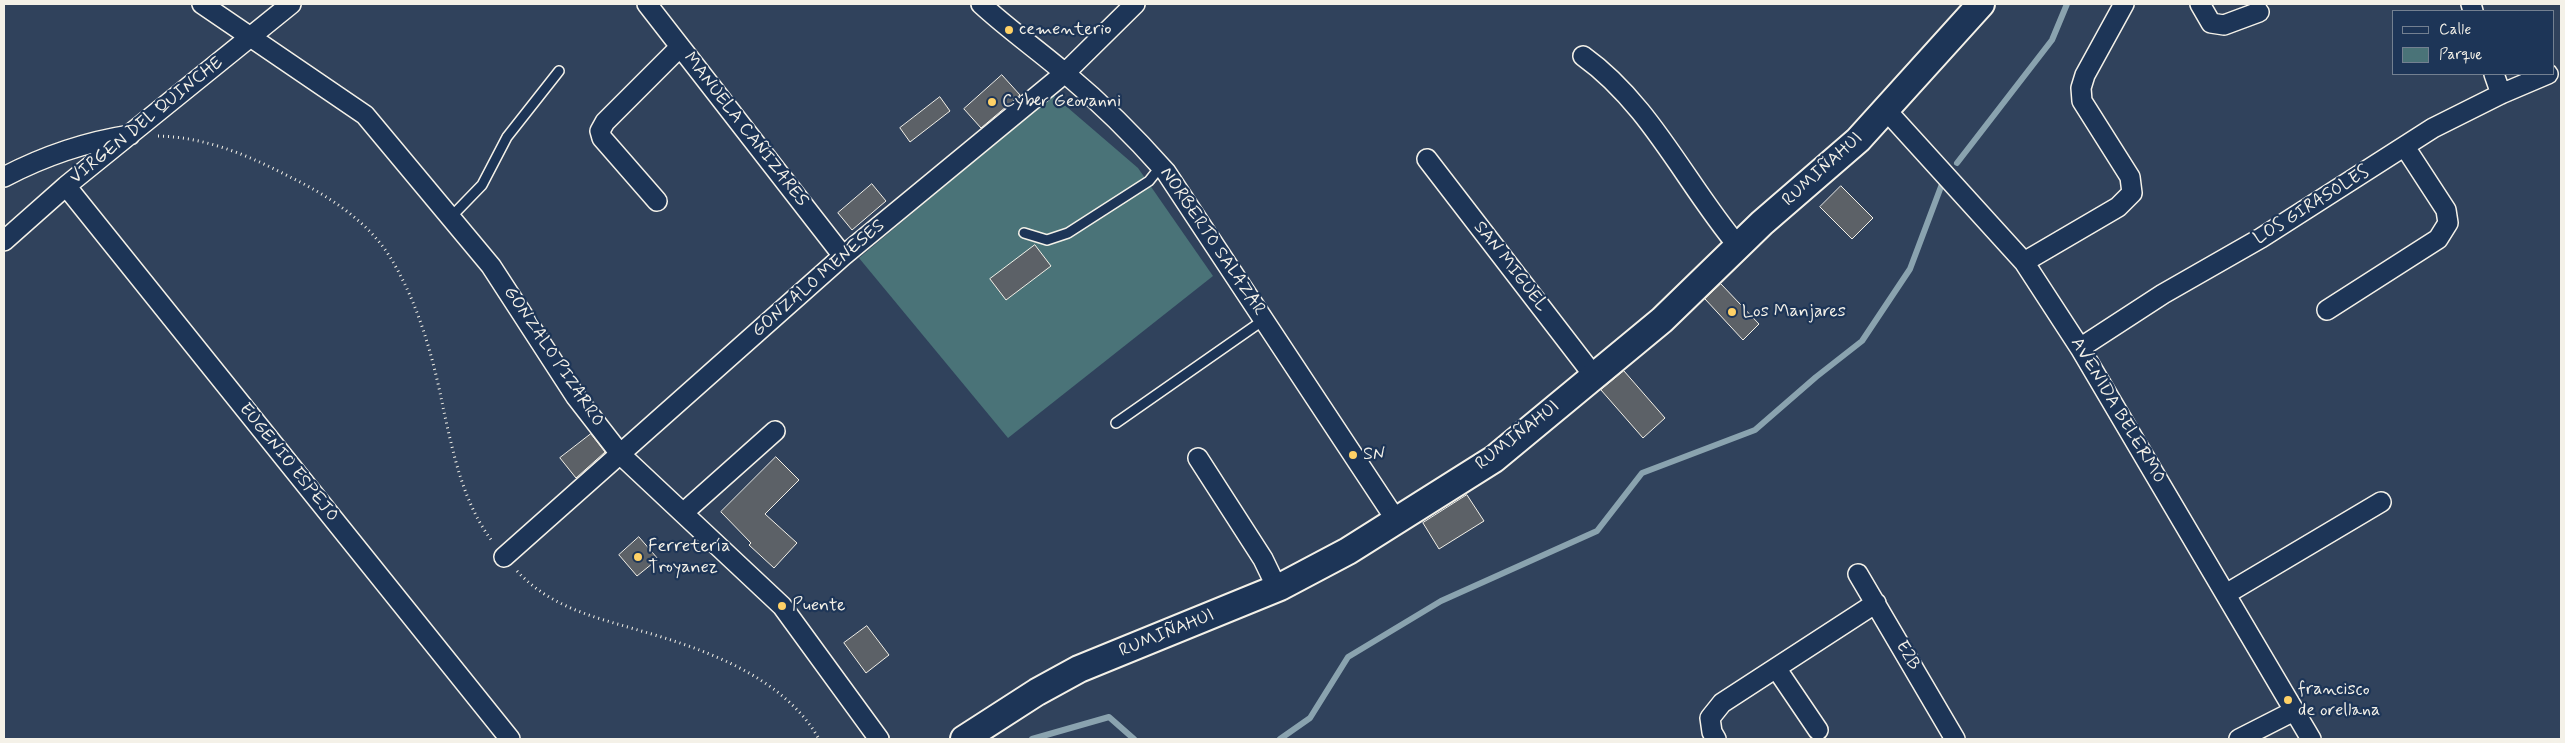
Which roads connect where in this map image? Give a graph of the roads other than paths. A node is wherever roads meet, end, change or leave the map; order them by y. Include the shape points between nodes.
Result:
1 (202, 4) edge
2 (292, 4) edge
3 (647, 4) edge
4 (981, 4) edge
5 (1135, 4) edge
6 (1981, 4) edge
7 (2124, 4) edge
8 (2200, 4) edge
9 (2259, 12) dead end
10 (251, 37) junction
11 (680, 47) junction
12 (1583, 56) dead end
13 (559, 71) dead end
14 (1065, 73) junction
15 (2494, 75) edge
16 (2546, 75) edge
17 (2501, 94) junction
18 (1886, 110) junction
19 (130, 135) junction
20 (2405, 146) junction
21 (1427, 159) dead end
22 (1161, 166) junction
23 (4, 177) edge
24 (66, 186) junction
25 (657, 201) dead end
26 (451, 217) junction
27 (1024, 233) dead end
28 (4, 241) edge
29 (1738, 246) junction
30 (843, 256) junction
31 (2024, 262) junction
32 (2327, 310) dead end
33 (1265, 319) junction
34 (2080, 348) junction
35 (1594, 376) junction
36 (1116, 423) dead end
37 (776, 430) dead end
38 (621, 454) junction
39 (1198, 458) dead end
40 (2381, 502) dead end
41 (683, 513) junction
42 (1396, 520) junction
43 (504, 557) road end
44 (1858, 574) dead end
45 (1277, 588) junction
46 (2226, 594) junction
47 (1876, 603) junction
48 (1776, 668) junction
49 (2294, 711) junction
50 (1818, 730) dead end
51 (510, 739) edge
52 (879, 739) edge
53 (964, 739) edge
54 (1716, 739) edge
55 (1955, 739) edge
56 (2239, 739) edge
57 (2312, 739) edge

1 - 10 street, GONZALO PIZARRO
2 - 10 street, VIRGEN DEL QUINCHE
3 - 11 street, MANUELA CAÑIZARES
4 - 14 street, NORBERTO SALAZAR
5 - 14 street, GONZALO MENESES
6 - 18 street, RUMIÑAHUI
7 - 31 street via 2081,88 2082,101 2130,177 2132,193 2118,207
8 - 9 street via 2211,23 2217,24
10 - 19 street, VIRGEN DEL QUINCHE
10 - 26 street, GONZALO PIZARRO via 365,115
11 - 25 street via 604,122 600,131 602,138
11 - 30 street, MANUELA CAÑIZARES
12 - 29 street via 1627,96
13 - 26 lane via 507,136 482,185
14 - 22 street, NORBERTO SALAZAR via 1124,125
14 - 30 street, GONZALO MENESES
15 - 17 street
16 - 17 street, LOS GIRASOLES
17 - 20 street, LOS GIRASOLES
18 - 29 street, RUMIÑAHUI via 1858,140
18 - 31 street, AVENIDA BELERMO
19 - 23 street via 75,146
19 - 24 street, VIRGEN DEL QUINCHE
20 - 32 street via 2446,210 2448,223 2438,239
20 - 34 street, LOS GIRASOLES
21 - 35 street, SAN MIGUEL
22 - 27 lane via 1148,181 1068,233 1047,240
22 - 33 street, NORBERTO SALAZAR
24 - 28 street, VIRGEN DEL QUINCHE
24 - 51 street, EUGENIO ESPEJO
26 - 38 street, GONZALO PIZARRO via 491,266 576,397
29 - 35 street, RUMIÑAHUI via 1662,320
30 - 38 street, GONZALO MENESES
31 - 34 street, AVENIDA BELERMO
33 - 36 lane
33 - 42 street, NORBERTO SALAZAR
34 - 46 street, AVENIDA BELERMO
35 - 42 street, RUMIÑAHUI via 1494,458
37 - 41 street
38 - 41 street, GONZALO PIZARRO
38 - 43 street, GONZALO MENESES
39 - 45 street via 1264,559
40 - 46 street
41 - 52 street, GONZALO PIZARRO via 782,606
42 - 45 street, RUMIÑAHUI via 1348,551
44 - 47 street, E2B
45 - 53 street, RUMIÑAHUI via 1079,669
46 - 49 street, AVENIDA BELERMO
47 - 48 street
47 - 55 street, E2B
48 - 50 street
48 - 54 street via 1722,703 1710,718
49 - 56 street
49 - 57 street, AVENIDA BELERMO

